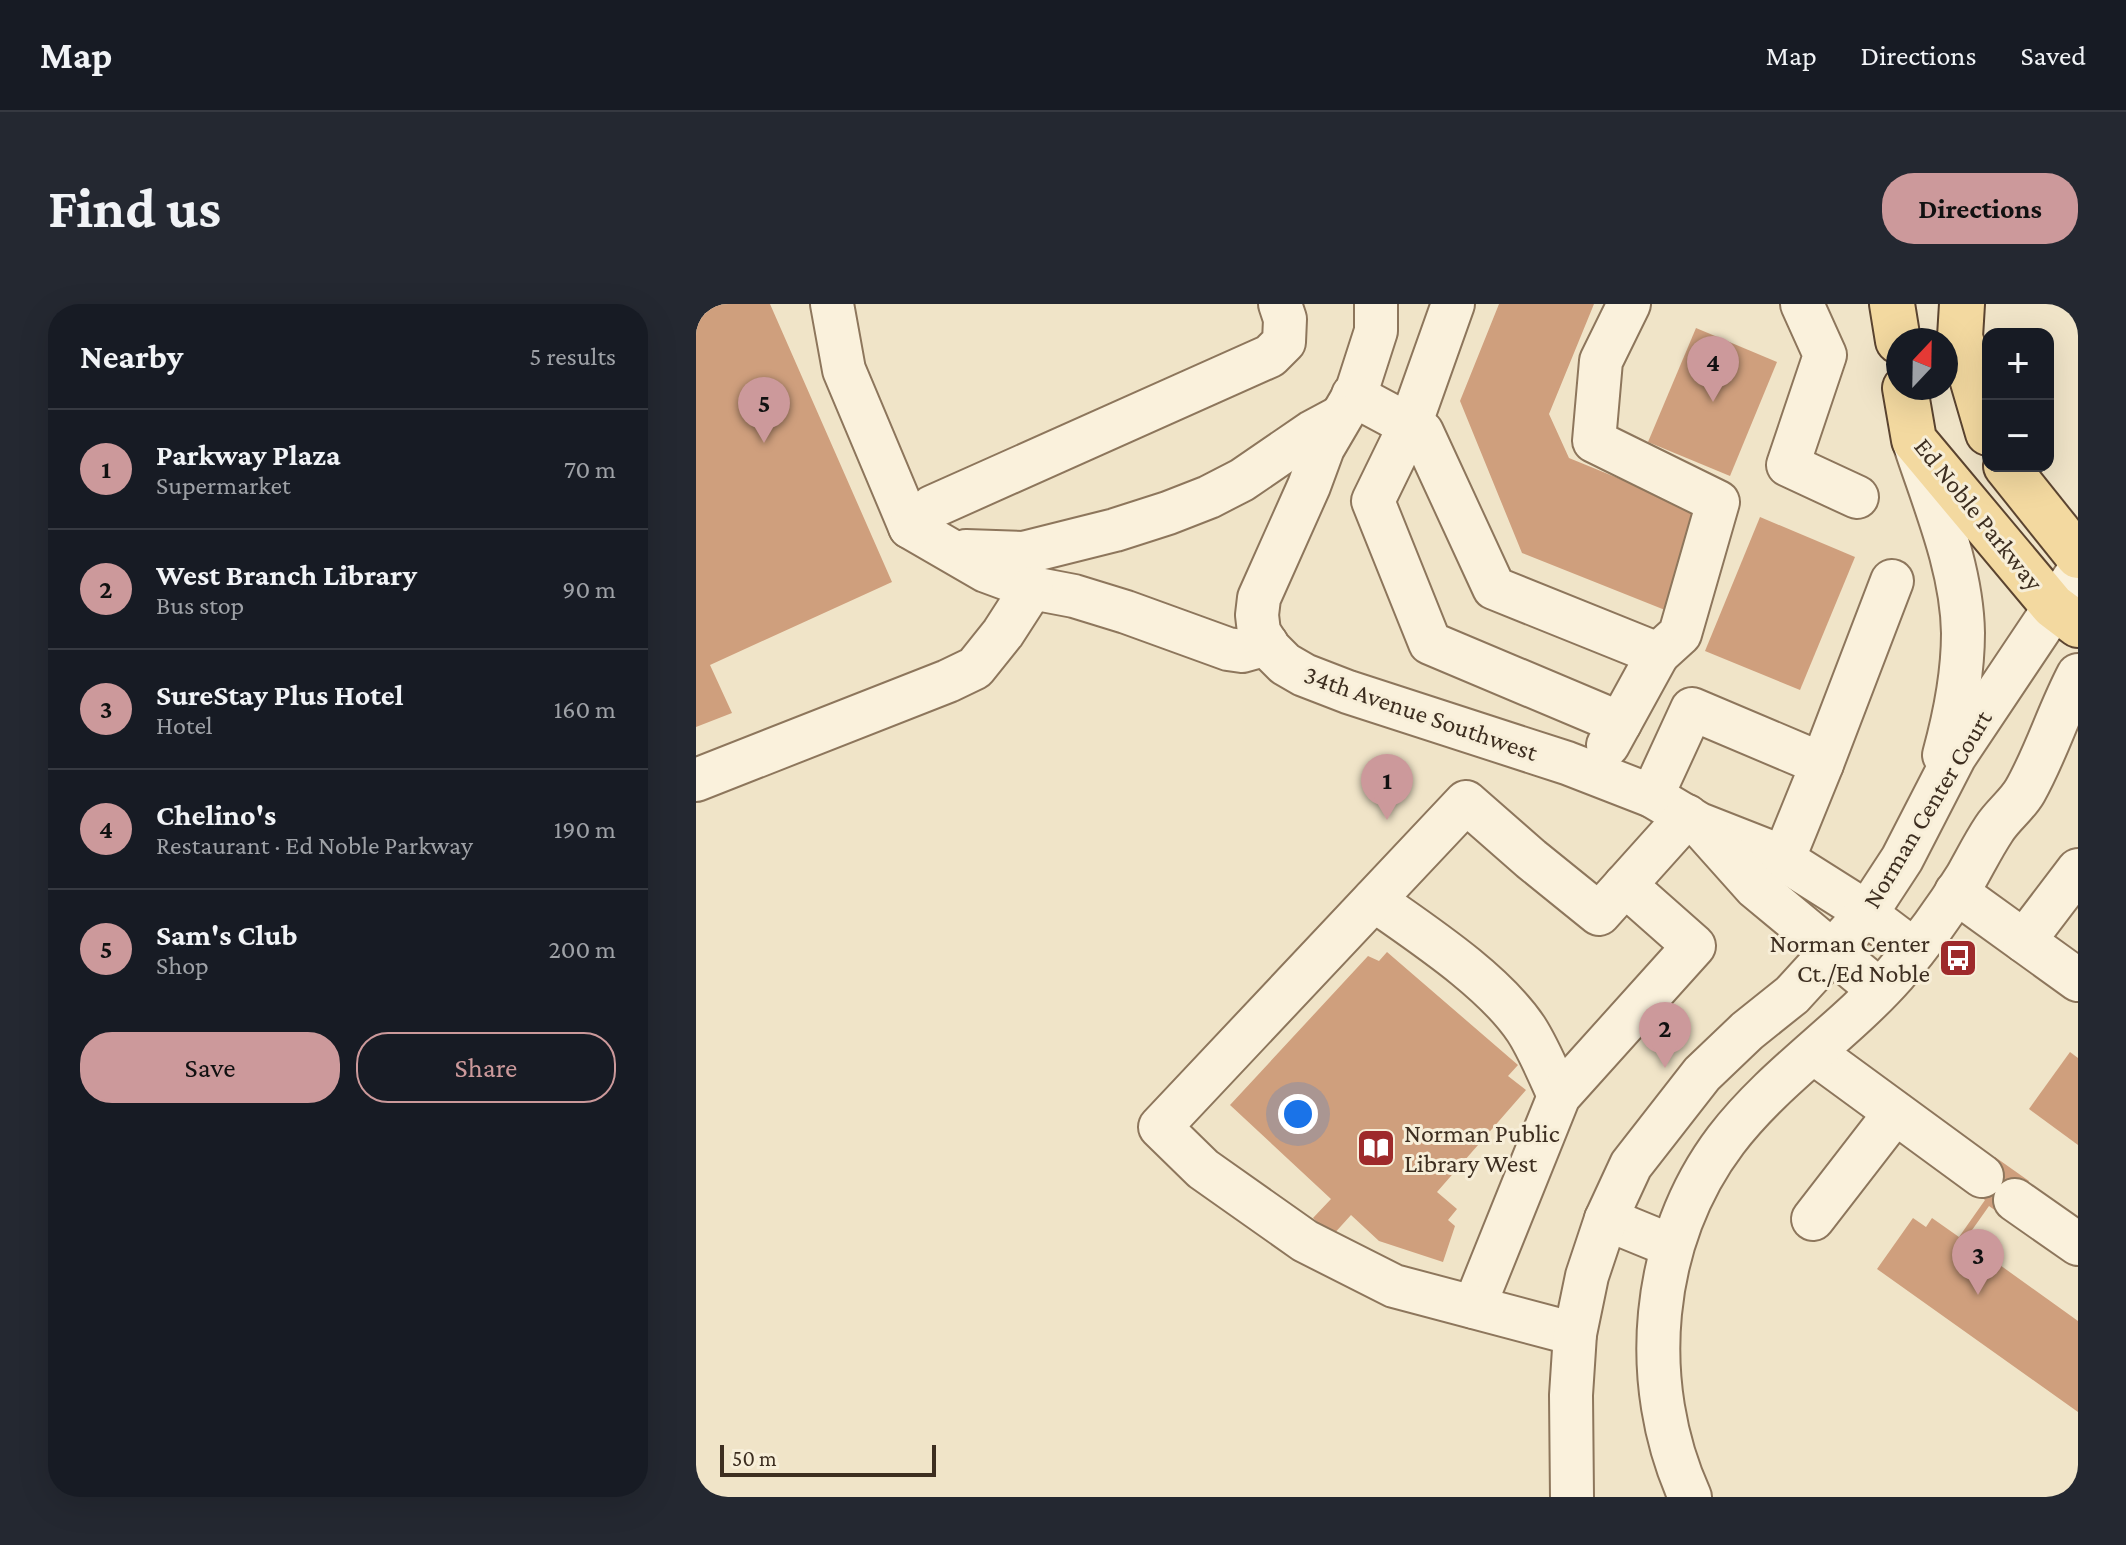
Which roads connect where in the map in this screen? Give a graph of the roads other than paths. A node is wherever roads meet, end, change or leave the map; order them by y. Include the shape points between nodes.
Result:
1 (832, 304) edge
2 (1280, 304) edge
3 (1376, 304) edge
4 (1453, 304) edge
5 (1629, 304) edge
6 (1802, 304) edge
7 (1892, 304) edge
8 (1962, 304) edge
9 (1896, 328) edge
10 (1907, 400) edge
11 (1347, 406) junction
12 (1982, 412) edge
13 (1410, 425) junction
14 (1914, 440) junction
15 (2011, 472) edge
16 (1857, 497) dead end
17 (910, 527) junction
18 (947, 550) junction
19 (2078, 556) edge
20 (1892, 581) dead end
21 (1032, 588) junction
22 (2070, 601) edge
23 (1267, 644) junction
24 (1658, 654) junction
25 (2078, 675) edge
26 (1620, 723) junction
27 (2078, 751) edge
28 (1822, 764) junction
29 (1592, 773) junction
30 (696, 780) edge
31 (2023, 794) junction
32 (1929, 808) junction
33 (1679, 812) junction
34 (1783, 860) junction
35 (2078, 870) edge
36 (1625, 885) junction
37 (1956, 892) junction
38 (1374, 900) junction
39 (1866, 914) junction
40 (2024, 941) junction
41 (1914, 950) junction
42 (1832, 951) junction
43 (2078, 980) edge
44 (1879, 990) junction
45 (1814, 1053) junction
46 (1559, 1096) junction
47 (1895, 1113) junction
48 (1606, 1219) junction
49 (1813, 1219) dead end
50 (2078, 1244) edge
51 (1672, 1246) junction
52 (1474, 1307) junction
53 (1575, 1334) junction
54 (1572, 1497) edge
55 (1690, 1497) edge

1 - 17 street via 844,370
2 - 17 street via 1284,342 1270,356 932,507
3 - 11 street via 1376,331
4 - 13 street
5 - 24 street via 1601,361 1594,441 1718,502 1680,634
6 - 16 street via 1825,355 1788,465
7 - 9 main road
8 - 12 main road via 1960,337
10 - 14 main road, Ed Noble Parkway
11 - 13 street
11 - 18 street via 1242,480 1168,513 1023,553
11 - 23 street via 1323,448 1259,598 1259,632
13 - 24 street via 1422,432 1494,588
13 - 26 street via 1373,501 1430,643
14 - 22 main road, Ed Noble Parkway
14 - 32 street via 1946,541 1963,630 1955,707
15 - 19 main road, Ed Noble Parkway
17 - 18 street
18 - 21 street
20 - 28 street
21 - 23 street via 1126,612 1228,649
21 - 30 street via 975,668
22 - 32 street, Norman Center Court via 1955,756
23 - 29 street, 34th Avenue Southwest via 1285,664 1318,681
24 - 26 street
25 - 31 street
26 - 29 street
27 - 31 street
28 - 33 street via 1692,709
28 - 34 street
29 - 33 street, 34th Avenue Southwest
31 - 37 street
32 - 39 street, Norman Center Court
33 - 34 street, 34th Avenue Southwest
33 - 36 street
33 - 42 street, 34th Avenue Southwest via 1755,887
34 - 39 street, 34th Avenue Southwest
35 - 40 street
36 - 38 street via 1599,914 1466,802
36 - 46 street via 1694,946
37 - 40 street
37 - 41 street
38 - 46 street via 1447,952 1509,1007 1527,1030
38 - 52 street via 1160,1127 1203,1169 1305,1241 1394,1286
39 - 41 street, 34th Avenue Southwest
39 - 42 street, Norman Center Court
40 - 43 street
41 - 44 street
42 - 44 street, 34th Avenue Southwest
42 - 48 street, Norman Center Court via 1792,995 1702,1074 1631,1165
44 - 45 street
45 - 47 street
45 - 51 street via 1726,1140 1697,1188
46 - 52 street
47 - 49 street
47 - 50 street
48 - 51 street
48 - 53 street, Norman Center Court
51 - 55 street via 1660,1303 1657,1363 1664,1420
52 - 53 street
53 - 54 street, Norman Center Court

